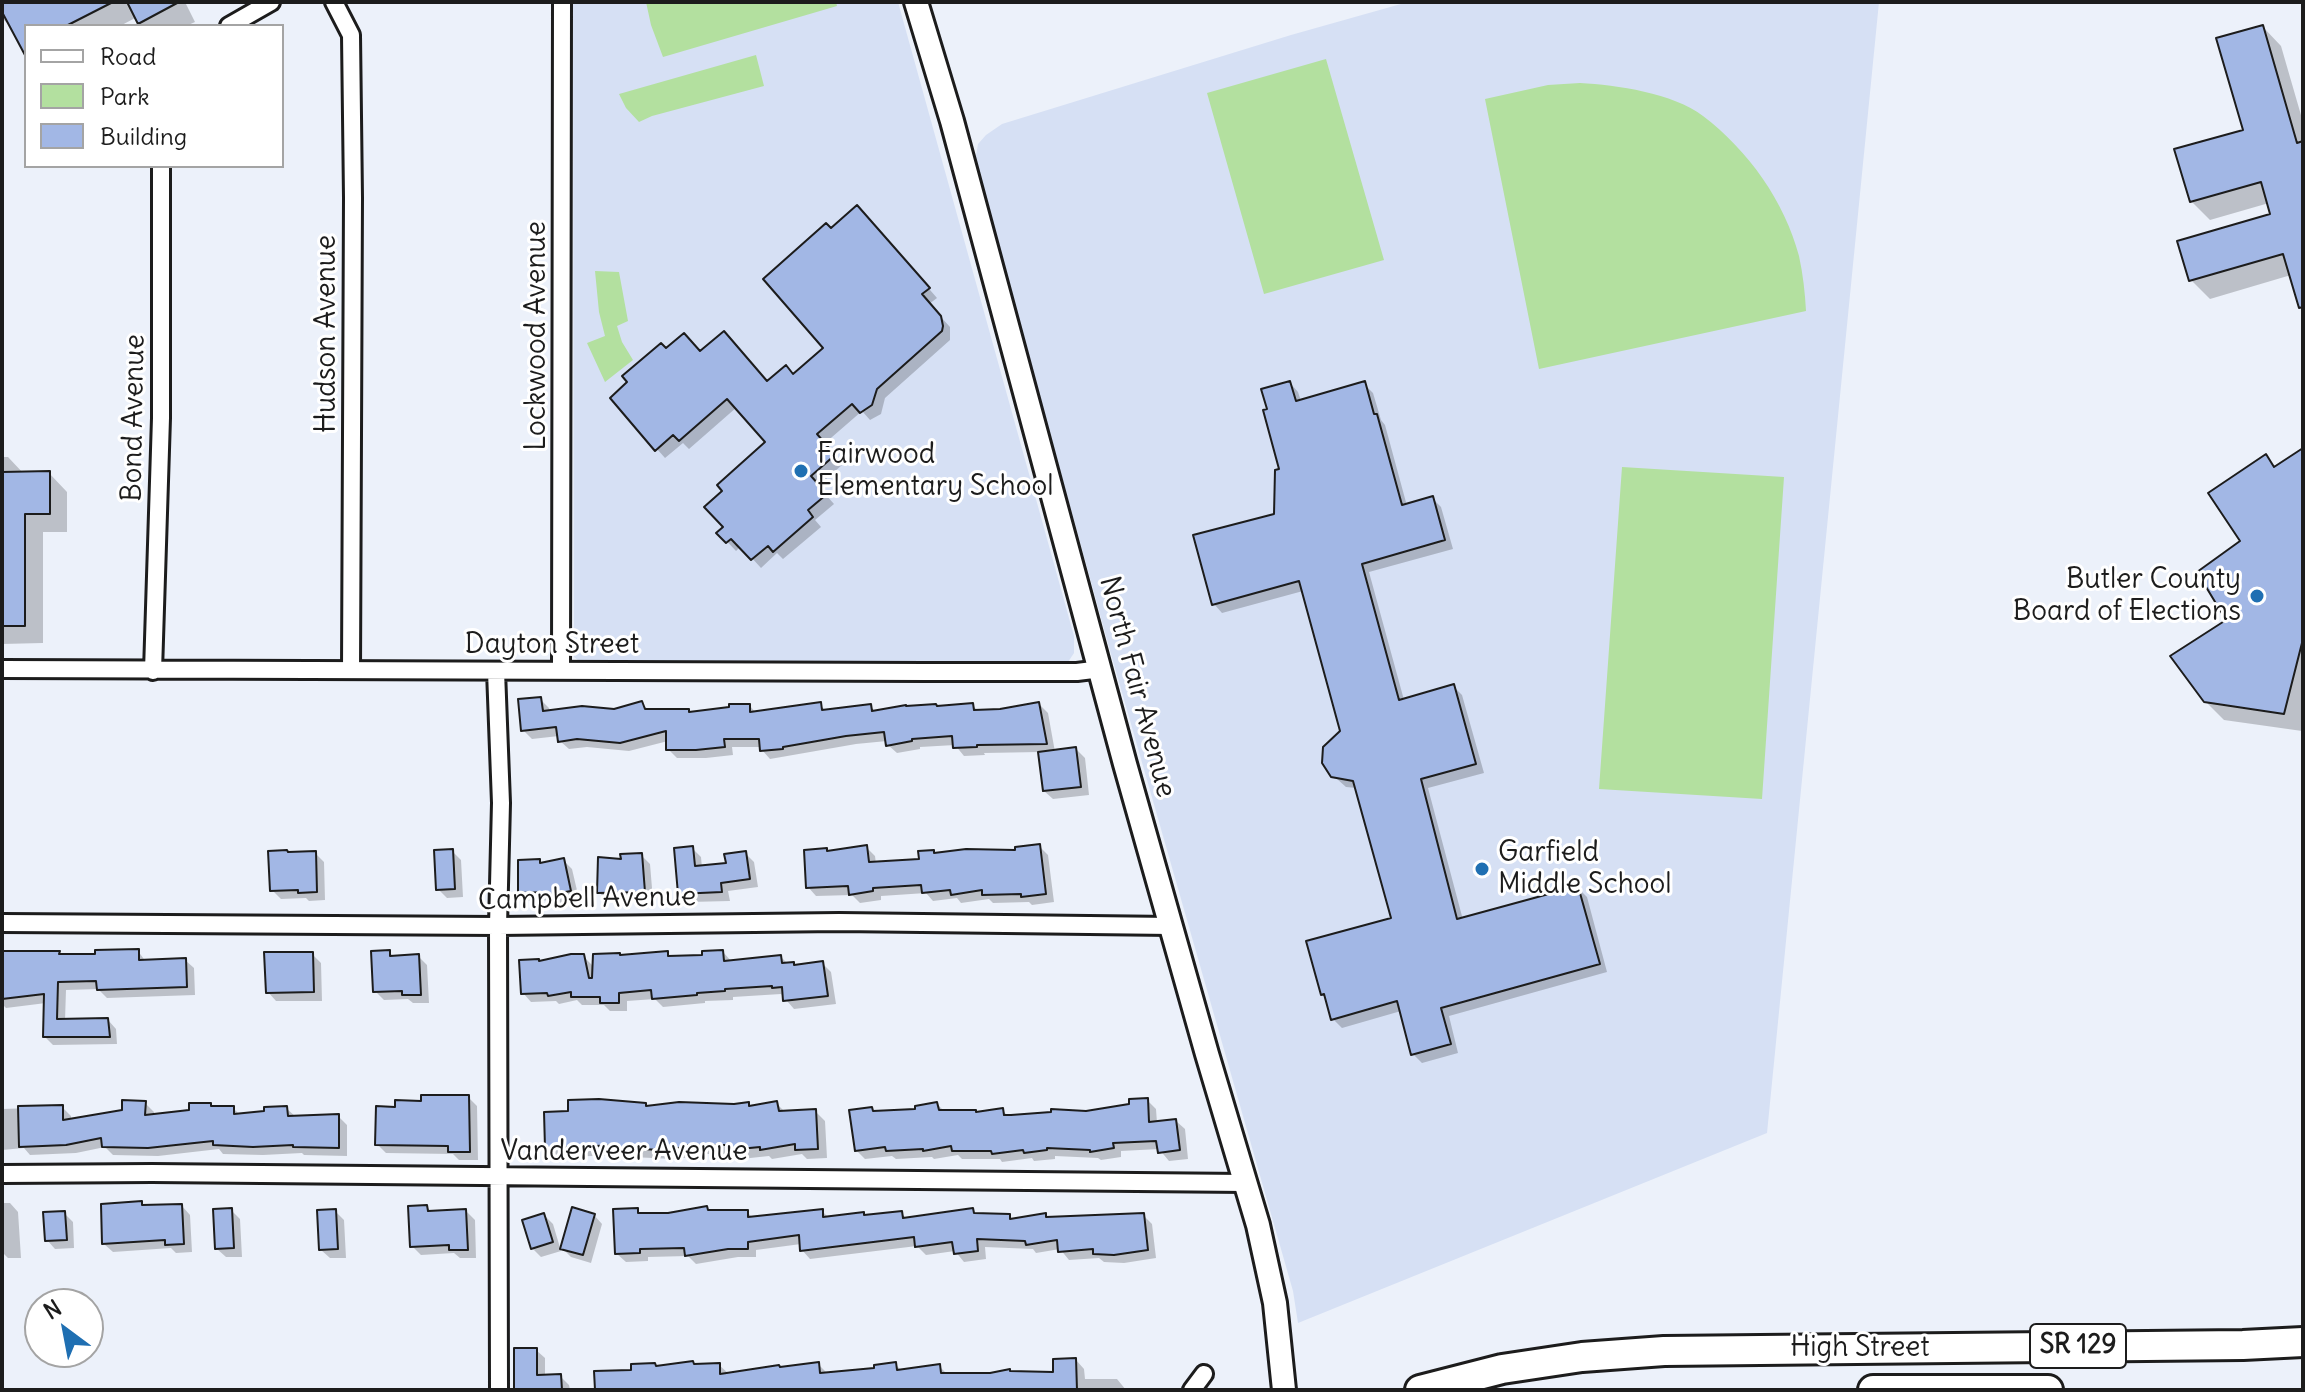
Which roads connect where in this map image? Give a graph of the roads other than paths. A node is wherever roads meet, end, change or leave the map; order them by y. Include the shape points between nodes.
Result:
1 (271, 2) edge
2 (334, 2) edge
3 (562, 2) edge
4 (916, 2) edge
5 (232, 24) edge
6 (161, 168) edge
7 (2, 669) edge
8 (1101, 669) junction
9 (351, 670) junction
10 (561, 670) junction
11 (153, 671) junction
12 (496, 671) junction
13 (2, 923) edge
14 (498, 926) junction
15 (1172, 926) junction
16 (2, 1174) edge
17 (499, 1177) junction
18 (1246, 1183) junction
19 (2303, 1342) edge
20 (1204, 1374) dead end
21 (499, 1390) edge
22 (1192, 1390) edge
23 (1284, 1390) edge
24 (1420, 1390) edge
25 (1873, 1390) edge
26 (2048, 1390) edge

1 - 5 street
2 - 9 street, Hudson Avenue via 351,35
3 - 10 street, Lockwood Avenue
4 - 8 street, North Fair Avenue
6 - 11 street, Bond Avenue
7 - 11 street, Dayton Street
8 - 10 street, Dayton Street
8 - 15 street, North Fair Avenue
9 - 11 street, Dayton Street
9 - 12 street, Dayton Street
10 - 12 street, Dayton Street
12 - 14 street
13 - 14 street, Campbell Avenue
14 - 15 street, Campbell Avenue
14 - 17 street
15 - 18 street, North Fair Avenue
16 - 17 street, Vanderveer Avenue
17 - 18 street, Vanderveer Avenue
17 - 21 street
18 - 23 street, North Fair Avenue via 1271,1275
19 - 24 highway, High Street / SR 129 via 1664,1351 1502,1369
20 - 22 street
25 - 26 highway, High Street / SR 129

